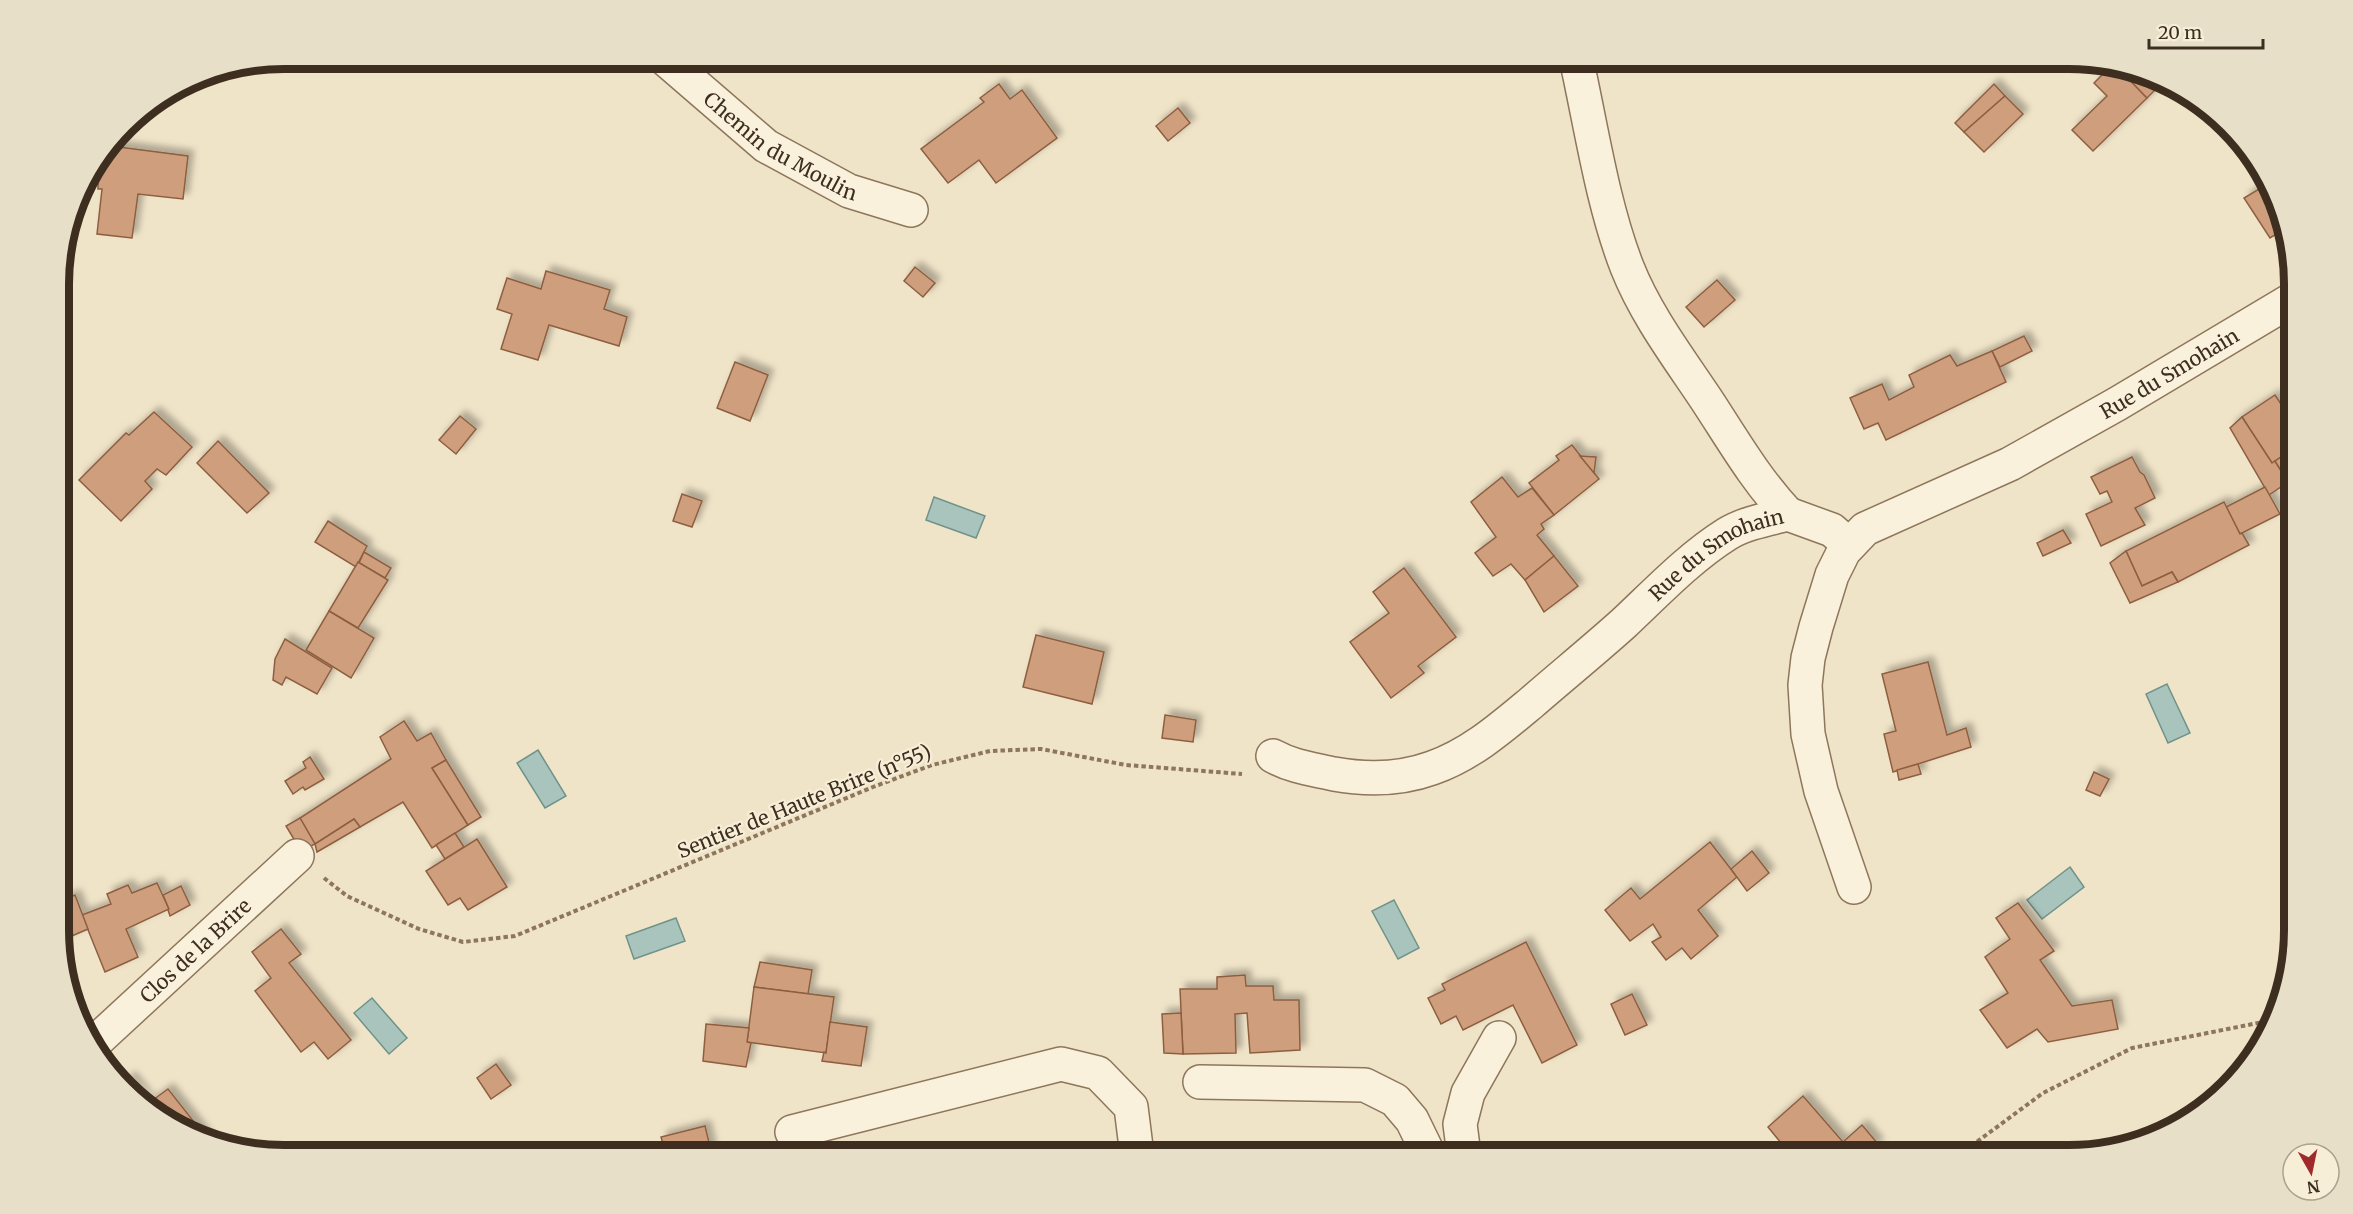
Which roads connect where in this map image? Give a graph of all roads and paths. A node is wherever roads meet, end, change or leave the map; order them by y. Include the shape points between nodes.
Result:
1 (677, 69) edge
2 (1578, 69) edge
3 (911, 210) dead end
4 (2284, 304) edge
5 (1788, 514) junction
6 (1849, 545) junction
7 (1273, 756) dead end
8 (1245, 774) dead end
9 (297, 856) joint
10 (1854, 887) dead end
11 (2263, 1022) edge
12 (1498, 1038) dead end
13 (99, 1039) edge
14 (1200, 1082) dead end
15 (792, 1132) dead end
16 (1136, 1145) edge
17 (1424, 1145) edge
18 (1463, 1145) edge
19 (1973, 1145) edge

1 - 3 street, Chemin du Moulin via 766,146 849,191
2 - 5 street, Rue du Smohain via 1627,268 1674,353 1750,469
4 - 6 street, Rue du Smohain via 2010,464 1865,529
5 - 6 street via 1832,530
5 - 7 street, Rue du Smohain via 1749,524 1722,538 1669,579 1509,722 1452,760 1432,769 1358,779 1290,765
6 - 10 street, Rue du Smohain via 1838,559 1816,627 1805,685 1808,734 1818,780
8 - 9 path, Sentier de Haute Brire (n°55) via 1126,765 1041,749 990,751 932,765 873,787 515,936 463,942 419,929 347,896
9 - 13 street, Clos de la Brire
11 - 19 path via 2132,1048 2043,1093
12 - 18 street via 1468,1093 1460,1124
14 - 17 street via 1365,1085 1395,1100 1412,1120
15 - 16 street via 1061,1064 1098,1073 1131,1107

